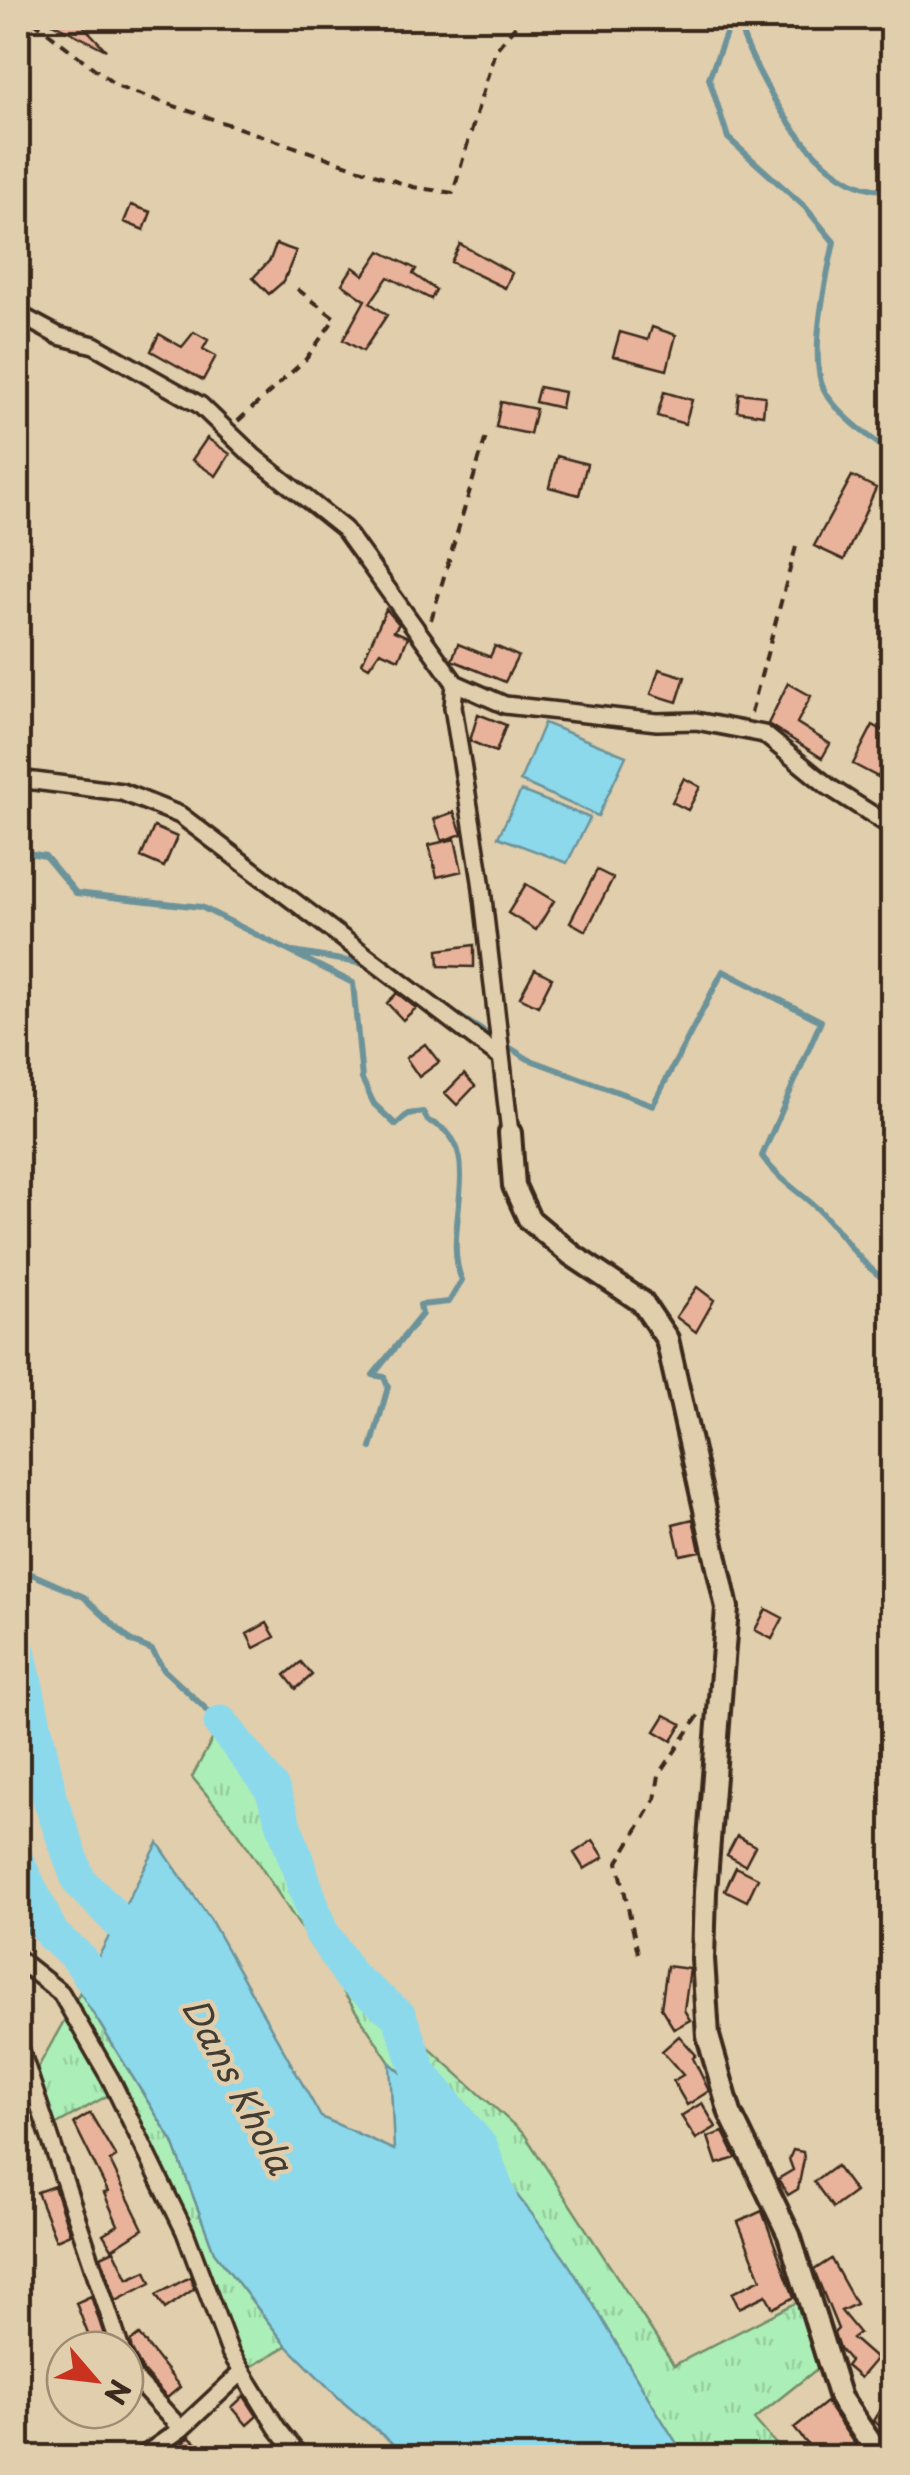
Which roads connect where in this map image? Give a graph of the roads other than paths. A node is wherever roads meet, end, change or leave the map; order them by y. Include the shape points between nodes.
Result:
1 (18, 314) edge
2 (455, 683) junction
3 (18, 779) edge
4 (892, 828) edge
5 (501, 1058) junction
6 (510, 1133) joint
7 (18, 1959) edge
8 (18, 2042) edge
9 (114, 2330) edge
10 (242, 2372) junction
11 (145, 2390) edge
12 (181, 2429) junction
13 (143, 2457) edge
14 (302, 2458) edge
15 (881, 2458) edge

1 - 2 street via 94,345 200,404 344,529
2 - 4 street via 505,705 696,721 764,734 829,788
2 - 5 street
3 - 5 street via 122,792 180,815
5 - 6 street
6 - 15 street via 514,1186 529,1219 642,1302 667,1338 727,1608 705,1892 708,2036 730,2113 790,2235 840,2398
7 - 10 street via 62,1993 141,2134
8 - 9 street
10 - 12 street
10 - 14 street
11 - 12 street
12 - 13 street

